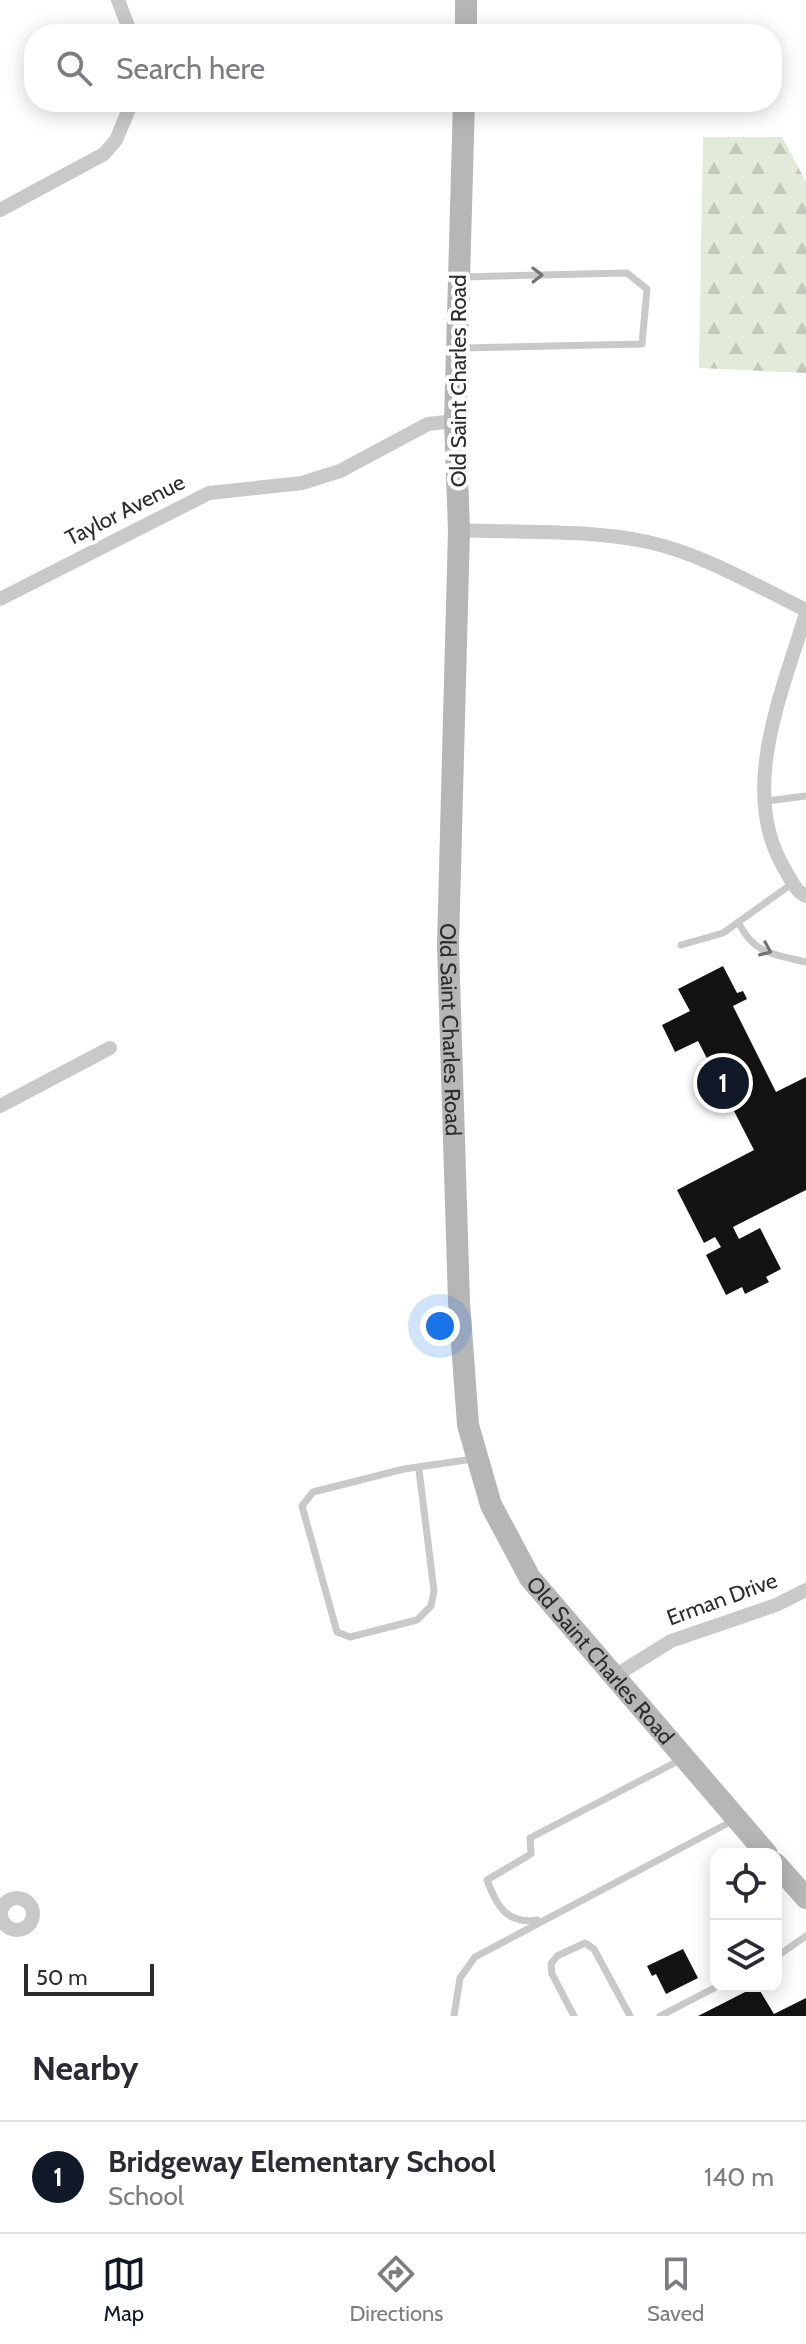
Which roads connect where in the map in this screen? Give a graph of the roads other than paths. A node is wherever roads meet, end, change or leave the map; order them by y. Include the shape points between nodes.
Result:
1 (118, 0) edge
2 (466, 0) edge
3 (127, 24) edge
4 (466, 24) edge
5 (128, 112) edge
6 (464, 112) edge
7 (0, 210) edge
8 (459, 277) junction
9 (457, 348) junction
10 (455, 421) junction
11 (459, 530) junction
12 (0, 599) edge
13 (806, 612) edge
14 (806, 796) edge
15 (767, 801) junction
16 (793, 883) junction
17 (806, 896) edge
18 (738, 922) junction
19 (681, 945) dead end
20 (806, 962) edge
21 (110, 1048) dead end
22 (0, 1106) edge
23 (475, 1459) junction
24 (419, 1470) junction
25 (806, 1590) edge
26 (613, 1677) junction
27 (684, 1757) junction
28 (736, 1819) junction
29 (762, 1848) edge
30 (782, 1871) edge
31 (806, 1898) edge
32 (546, 1919) junction
33 (806, 1936) edge
34 (782, 1953) edge
35 (710, 1990) edge
36 (454, 2016) edge
37 (574, 2016) edge
38 (630, 2016) edge
39 (660, 2016) edge

1 - 3 street
2 - 4 street
5 - 7 street via 104,154
6 - 8 street, Old Saint Charles Road
8 - 9 street, Old Saint Charles Road
8 -> 9 lane via 627,273 647,289 642,344
9 - 10 street, Old Saint Charles Road
10 - 11 street, Old Saint Charles Road
10 - 12 street, Taylor Avenue via 428,424 340,471 302,483 209,493
11 - 13 street via 649,542 695,558
11 - 23 street, Old Saint Charles Road via 448,945 464,1396
13 - 15 street via 764,765
14 - 15 lane
15 - 16 street via 780,861
16 - 17 street
16 - 18 lane
18 - 19 lane via 723,933
18 -> 20 lane via 746,939 762,952
21 - 22 street
23 - 24 lane
23 - 26 street, Old Saint Charles Road via 502,1530 530,1578
24 - 24 lane via 404,1469 313,1492 305,1499 302,1506 337,1632 350,1637 417,1620 431,1606 434,1591
25 - 26 street, Erman Drive via 671,1641
26 - 27 street, Old Saint Charles Road
27 - 28 street, Old Saint Charles Road
27 - 32 lane via 530,1838 531,1854 487,1880 497,1905 510,1917 527,1922
28 - 29 street, Old Saint Charles Road
28 - 32 lane
30 - 31 street
32 - 36 lane via 470,1963 456,1991
33 - 34 lane
35 - 39 lane
37 - 38 lane via 551,1964 585,1943 594,1949

